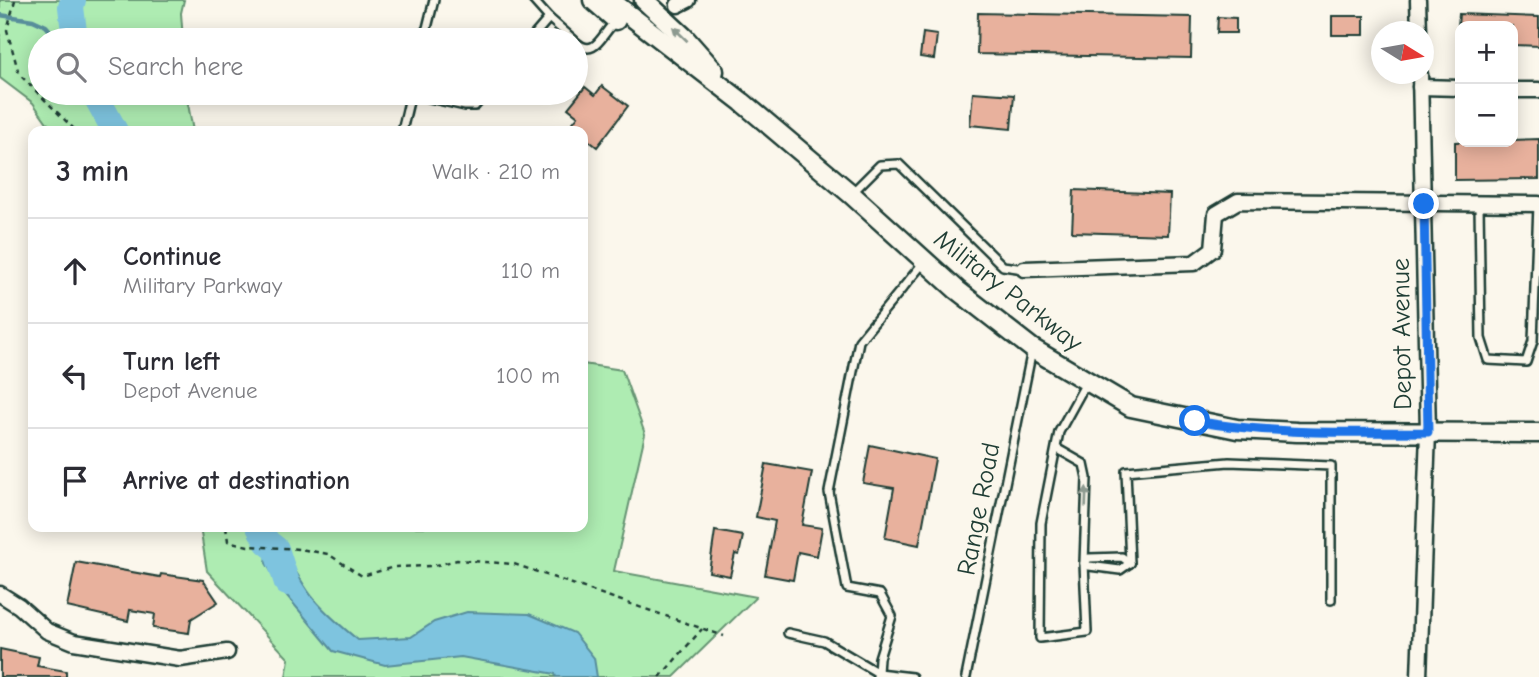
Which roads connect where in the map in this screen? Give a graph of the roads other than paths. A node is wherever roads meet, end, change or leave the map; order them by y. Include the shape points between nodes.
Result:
1 (434, 0) edge
2 (533, 0) edge
3 (584, 0) edge
4 (593, 0) edge
5 (610, 0) edge
6 (644, 0) edge
7 (1418, 0) edge
8 (549, 18) junction
9 (616, 20) junction
10 (1419, 21) edge
11 (427, 28) edge
12 (540, 28) edge
13 (560, 28) edge
14 (588, 48) edge
15 (1434, 83) edge
16 (1420, 84) edge
17 (1455, 87) edge
18 (1518, 90) edge
19 (1539, 90) edge
20 (742, 102) junction
21 (408, 105) edge
22 (403, 126) edge
23 (851, 194) junction
24 (1424, 204) junction
25 (1539, 204) edge
26 (1479, 205) junction
27 (924, 262) junction
28 (1024, 269) joint
29 (1032, 349) junction
30 (1086, 382) junction
31 (1428, 432) junction
32 (1539, 433) edge
33 (1056, 448) junction
34 (1084, 563) junction
35 (0, 594) edge
36 (1331, 600) dead end
37 (788, 633) dead end
38 (227, 652) dead end
39 (877, 675) edge
40 (912, 677) edge
41 (967, 677) edge
42 (1419, 677) edge

1 - 11 lane
2 - 8 lane
3 - 9 street, Military Parkway
4 - 9 street, Military Parkway
5 - 20 street, Military Parkway
20 -> 6 street, Military Parkway
7 - 10 street
8 - 12 lane
8 - 13 lane
9 - 14 lane via 596,46
9 - 20 street, Military Parkway
15 - 17 street
16 - 24 street, Depot Avenue
18 - 19 street
20 - 23 street, Military Parkway
21 - 22 lane
23 - 27 street, Military Parkway
23 - 28 lane via 880,165 899,164 1003,266
24 - 26 street
24 - 28 street via 1238,201 1216,214 1213,249 1194,263
24 - 31 street, Depot Avenue
25 - 26 street
25 - 26 lane via 1533,341 1526,362 1488,360 1481,338
27 - 29 street, Military Parkway
27 - 39 lane via 859,341 829,492 848,588 880,594 892,615
29 - 30 street, Military Parkway
29 - 41 lane, Range Road
30 - 31 street, Military Parkway via 1131,407 1237,429
30 - 33 lane via 1059,432
31 - 32 street, Military Parkway
31 - 42 street, Depot Avenue
34 -> 33 lane via 1084,464
33 - 34 lane via 1041,523 1040,638 1087,632
34 - 36 lane via 1089,558 1122,557 1130,563 1126,471 1229,463 1331,466
35 - 38 street via 47,631 74,642 180,659
37 - 39 lane via 824,641
39 - 40 lane

